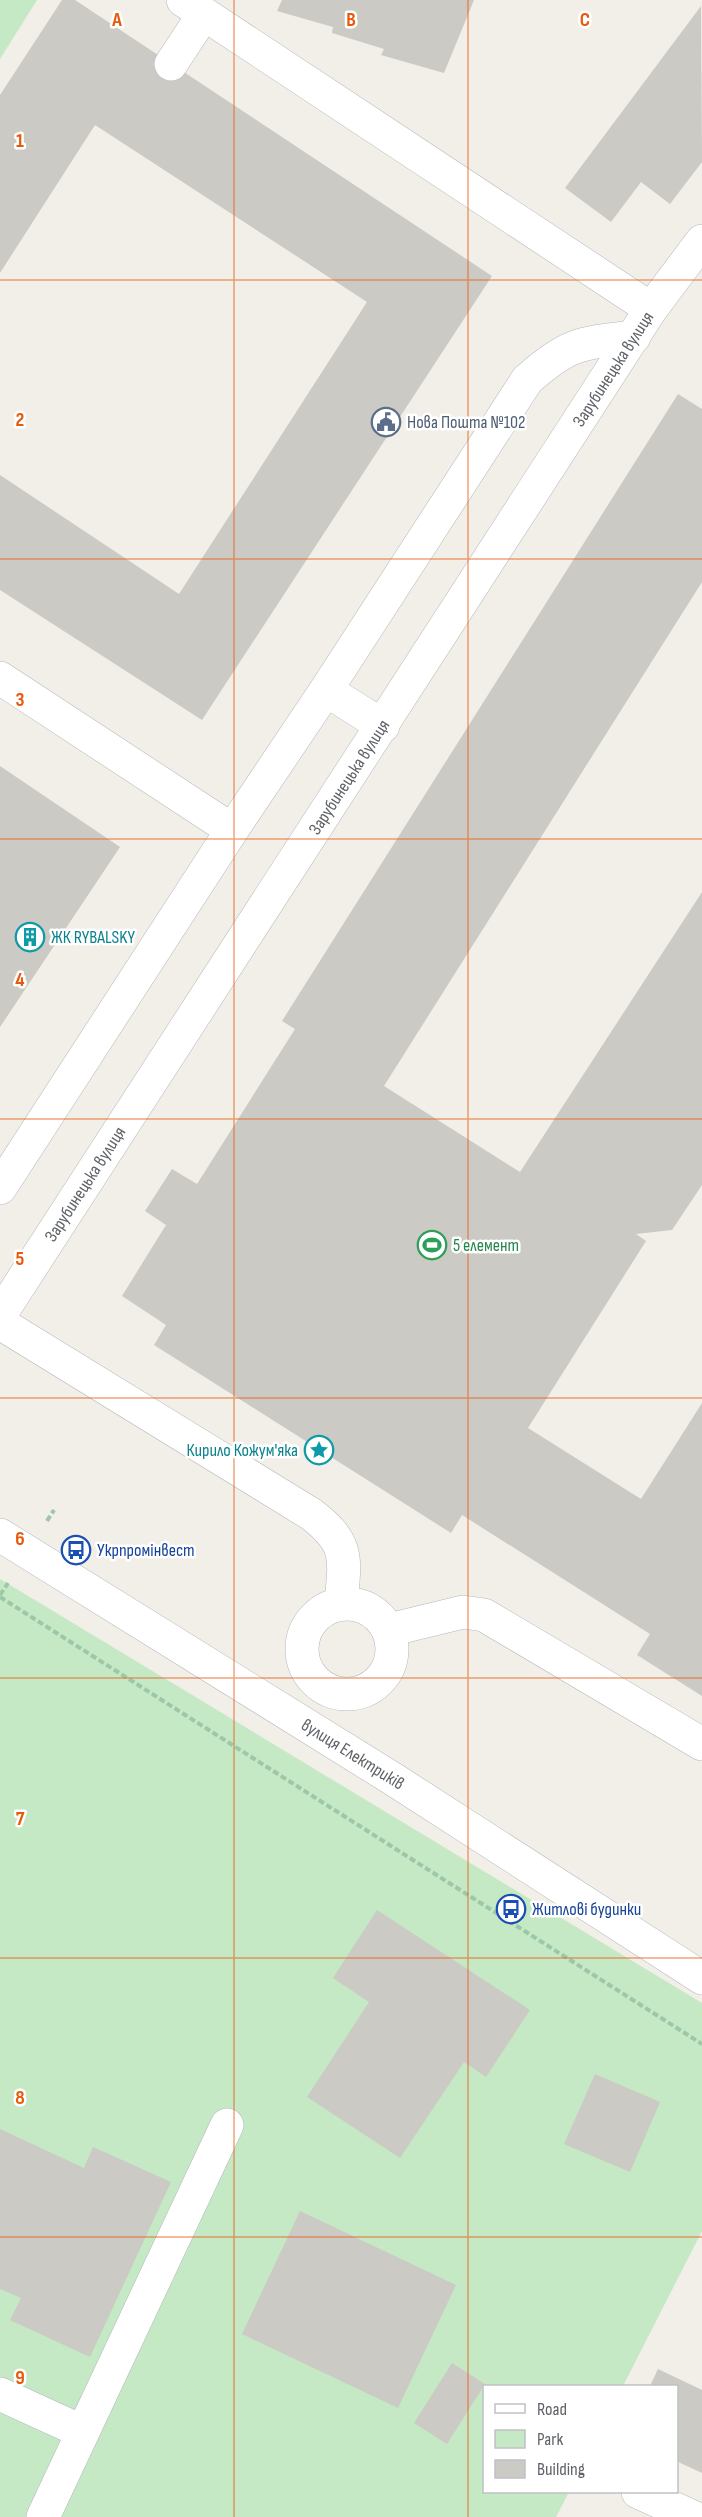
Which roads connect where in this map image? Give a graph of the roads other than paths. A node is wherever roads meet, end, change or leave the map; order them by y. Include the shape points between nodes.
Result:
1 (193, 7) edge
2 (171, 64) dead end
3 (702, 241) edge
4 (651, 309) junction
5 (634, 337) junction
6 (0, 678) edge
7 (326, 690) junction
8 (382, 726) junction
9 (232, 830) junction
10 (0, 1188) edge
11 (0, 1315) edge
12 (0, 1323) edge
13 (0, 1535) edge
14 (341, 1604) junction
15 (389, 1630) junction
16 (326, 1690) junction
17 (303, 1724) junction
18 (702, 1744) edge
19 (702, 1978) edge
20 (227, 2125) dead end
21 (0, 2394) edge
22 (83, 2432) junction
23 (640, 2493) edge
24 (43, 2517) edge
25 (693, 2517) edge

1 - 2 street
1 - 4 street
3 - 4 street, Зарубинецька вулиця
4 - 5 street, Зарубинецька вулиця
5 - 7 street via 584,342 554,356 527,380
5 - 8 street, Зарубинецька вулиця
6 - 9 street
7 - 8 street
7 - 9 street
8 - 11 street, Зарубинецька вулиця
9 - 10 street
12 - 14 street via 332,1530 342,1548 345,1566
13 - 17 street, вулиця Електриків
14 - 15 street via 361,1606 377,1614
14 - 16 street via 323,1610 309,1623 302,1641 303,1660 311,1677
15 - 16 street via 392,1658 379,1683 363,1693 344,1695
15 - 18 street via 463,1612 484,1615
16 - 17 street
17 - 19 street, вулиця Електриків
20 - 22 street
21 - 22 street
22 - 24 street
23 - 25 street

